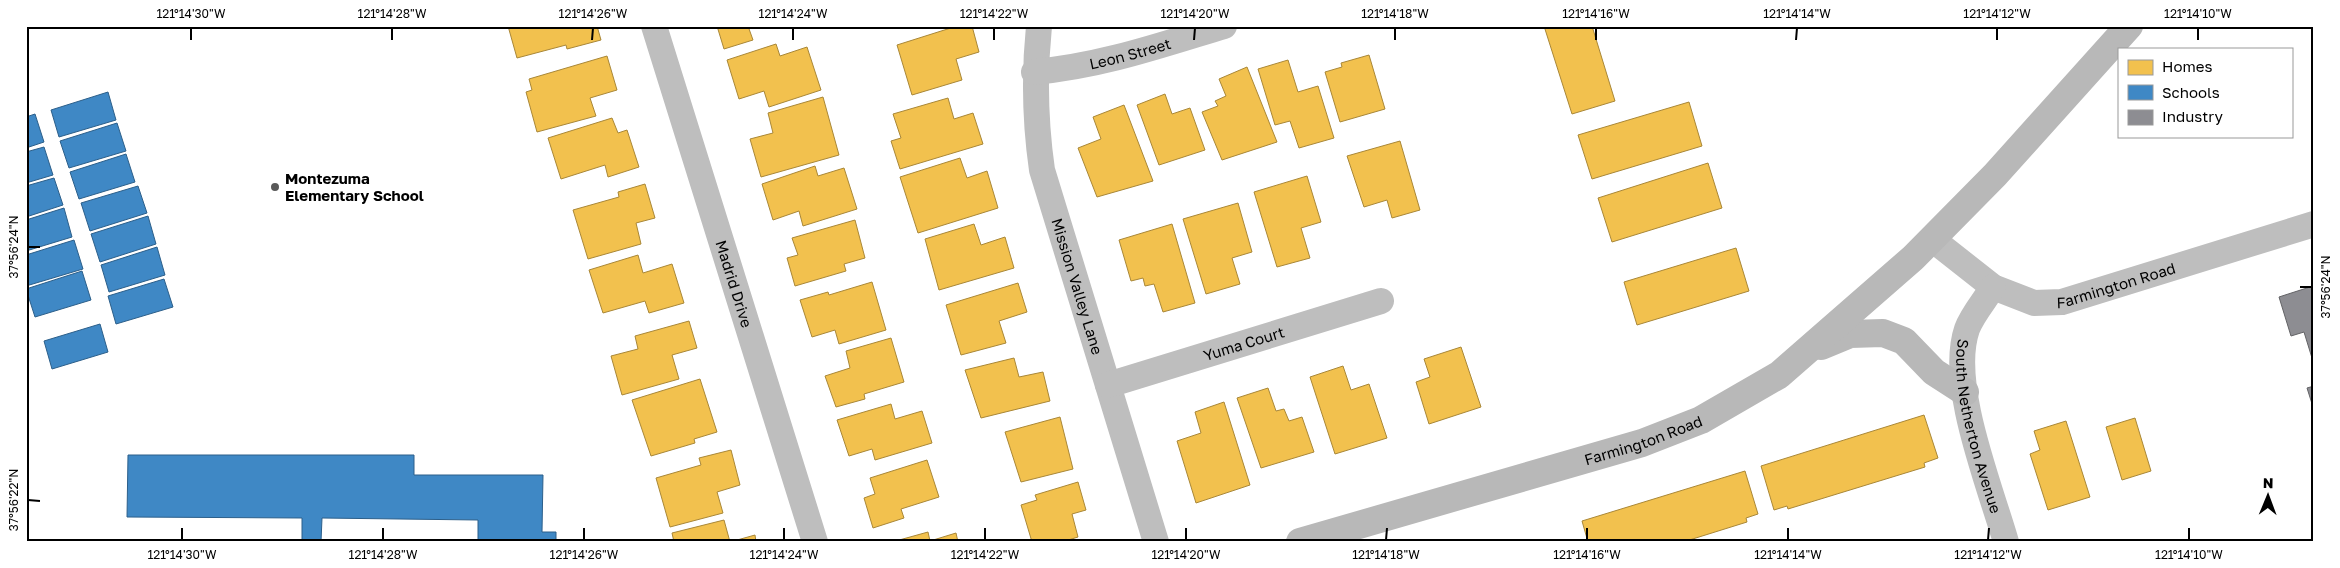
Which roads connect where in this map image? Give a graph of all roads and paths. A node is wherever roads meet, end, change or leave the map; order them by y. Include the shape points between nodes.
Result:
1 (654, 26) edge
2 (1039, 26) edge
3 (1224, 26) edge
4 (2128, 26) edge
5 (1034, 72) junction
6 (2314, 224) edge
7 (1932, 239) junction
8 (1994, 287) junction
9 (1380, 301) dead end
10 (1804, 354) junction
11 (1108, 384) junction
12 (1964, 392) junction
13 (815, 542) edge
14 (1156, 542) edge
15 (1300, 542) edge
16 (2006, 542) edge

1 - 13 street, Madrid Drive
2 - 5 street, Mission Valley Lane
3 - 5 street, Leon Street via 1114,59 1075,68
4 - 7 main road, Farmington Road via 1995,175
5 - 11 street, Mission Valley Lane via 1035,126 1042,170
6 - 8 street, Farmington Road via 2062,302 2034,303
7 - 8 street, Farmington Road
7 - 10 main road, Farmington Road
8 - 12 street, South Netherton Avenue via 1967,328 1962,358
9 - 11 street, Yuma Court
10 - 12 main road via 1850,334 1883,333 1904,341 1934,372
10 - 15 main road, Farmington Road via 1779,375 1701,420 1642,443
11 - 14 street, Mission Valley Lane
12 - 16 street, South Netherton Avenue

